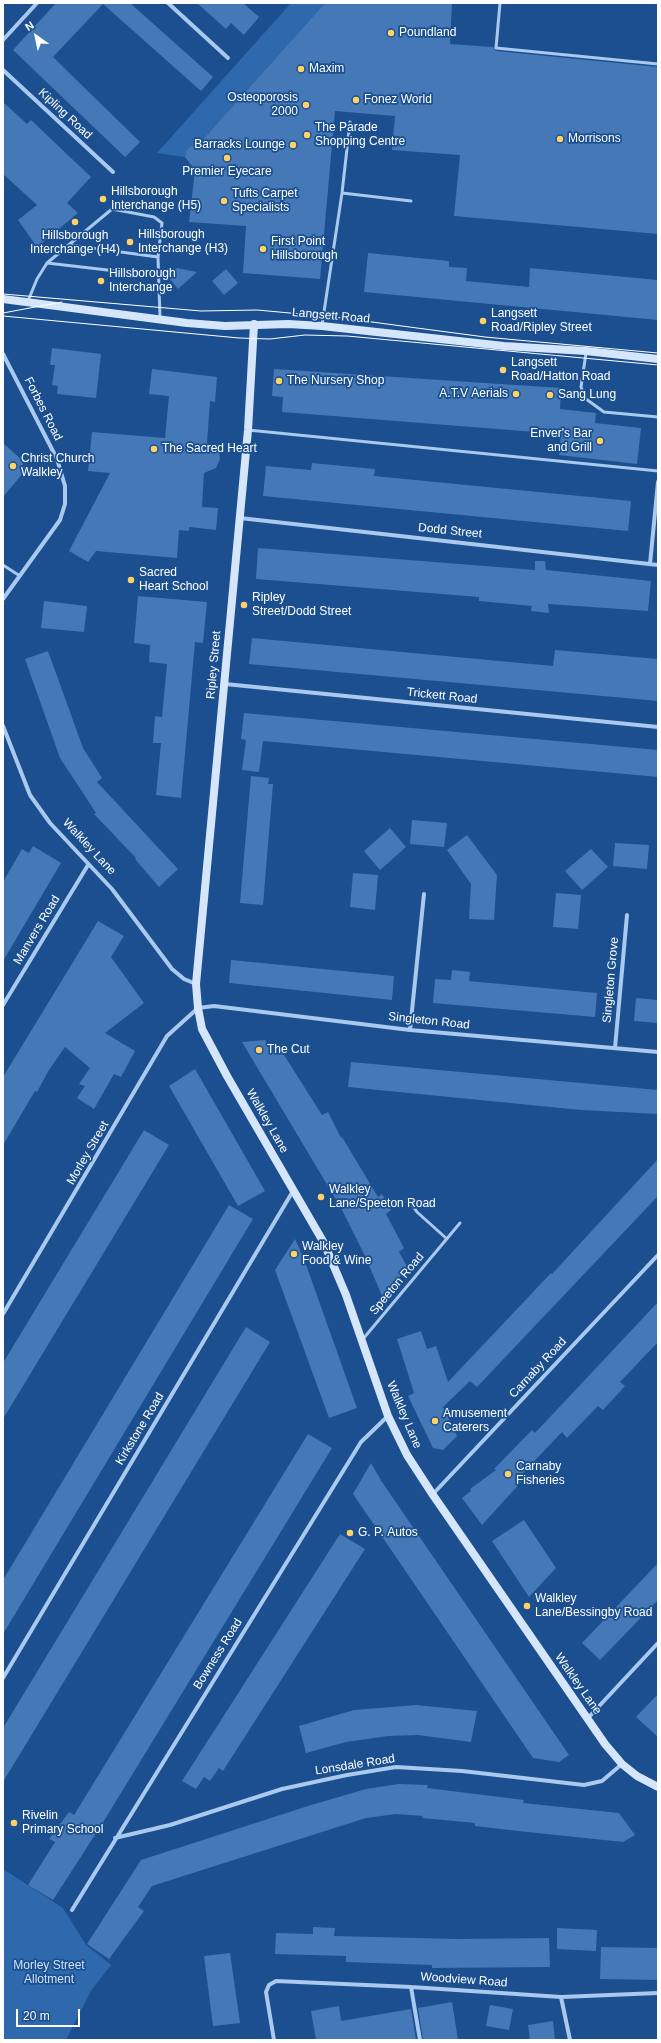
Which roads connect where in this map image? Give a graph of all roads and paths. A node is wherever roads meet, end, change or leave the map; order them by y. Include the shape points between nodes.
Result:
1 (37, 3) edge
2 (168, 3) edge
3 (500, 3) edge
4 (3, 40) edge
5 (228, 58) dead end
6 (658, 64) edge
7 (3, 70) edge
8 (350, 122) dead end
9 (113, 172) dead end
10 (342, 193) junction
11 (411, 201) dead end
12 (69, 246) junction
13 (158, 257) junction
14 (47, 264) junction
15 (159, 276) junction
16 (3, 299) edge
17 (27, 303) junction
18 (160, 319) junction
19 (254, 324) junction
20 (322, 326) junction
21 (586, 351) junction
22 (3, 354) edge
23 (658, 359) edge
24 (658, 417) edge
25 (248, 430) junction
26 (658, 471) edge
27 (658, 482) edge
28 (240, 518) junction
29 (650, 564) junction
30 (658, 564) edge
31 (3, 565) edge
32 (20, 576) junction
33 (3, 599) edge
34 (225, 684) junction
35 (3, 726) edge
36 (658, 727) edge
37 (88, 865) junction
38 (424, 894) dead end
39 (627, 915) dead end
40 (196, 984) junction
41 (3, 1005) edge
42 (198, 1008) junction
43 (410, 1030) junction
44 (615, 1048) junction
45 (658, 1052) edge
46 (293, 1191) junction
47 (408, 1199) dead end
48 (460, 1223) dead end
49 (447, 1239) junction
50 (658, 1256) edge
51 (3, 1314) edge
52 (362, 1340) junction
53 (388, 1416) junction
54 (432, 1495) junction
55 (658, 1643) edge
56 (3, 1678) edge
57 (587, 1718) junction
58 (622, 1764) junction
59 (658, 1787) edge
60 (115, 1838) junction
61 (72, 1910) dead end
62 (411, 1987) junction
63 (658, 1993) edge
64 (561, 1997) junction
65 (274, 2040) edge
66 (420, 2040) edge
67 (570, 2040) edge

1 - 4 street
2 - 5 street
3 - 6 lane via 496,48
7 - 9 street, Kipling Road
8 - 10 lane
10 - 11 lane
10 - 20 lane
12 - 13 lane
12 - 13 lane via 112,209 154,217 162,223
12 - 14 lane
13 - 15 lane
14 - 15 lane
14 - 17 lane via 37,279
15 - 18 lane
16 - 17 street, Langsett Road
17 - 18 street, Langsett Road
18 - 19 street, Langsett Road via 225,326
19 - 20 street, Langsett Road
19 - 25 street, Ripley Street
20 - 21 street, Langsett Road via 504,346
21 - 23 street, Langsett Road
21 - 24 lane via 581,387 586,399 604,412
22 - 32 street, Forbes Road via 57,459 65,486 65,504 60,520
25 - 26 lane
25 - 28 street, Ripley Street
27 - 29 street
28 - 29 street, Dodd Street
28 - 34 street, Ripley Street
29 - 30 street, Dodd Street
31 - 32 lane
32 - 33 street, Forbes Road
34 - 36 street, Trickett Road
34 - 40 street, Ripley Street
35 - 37 street, Walkley Lane via 30,795 50,823
37 - 40 street, Walkley Lane via 112,889 172,969 184,979
37 - 41 street, Manvers Road
38 - 43 street
39 - 44 street, Singleton Grove
40 - 42 street, Ripley Street
42 - 43 street, Singleton Road via 214,1006
42 - 46 street, Walkley Lane via 205,1035
42 - 51 street, Morley Street via 167,1036
43 - 44 street, Singleton Road
44 - 45 street, Singleton Road
46 - 52 street, Walkley Lane via 324,1243
46 - 56 street, Kirkstone Road
47 - 49 lane via 417,1212
48 - 49 lane, Speeton Road
49 - 52 lane, Speeton Road
50 - 54 street, Carnaby Road
52 - 53 street, Walkley Lane
53 - 54 street, Walkley Lane via 407,1455
53 - 60 street, Bowness Road via 361,1442
54 - 57 street, Walkley Lane
55 - 57 street
57 - 58 street, Walkley Lane via 604,1744
58 - 59 street, Walkley Lane via 637,1776
58 - 60 street, Lonsdale Road via 602,1781 584,1785 462,1771 396,1767 282,1789 170,1825
60 - 61 street, Bowness Road
62 - 64 street, Woodview Road
62 - 65 street, Woodview Road via 276,1981 269,1985 266,1992
62 - 66 street
63 - 64 street, Woodview Road
64 - 67 street

